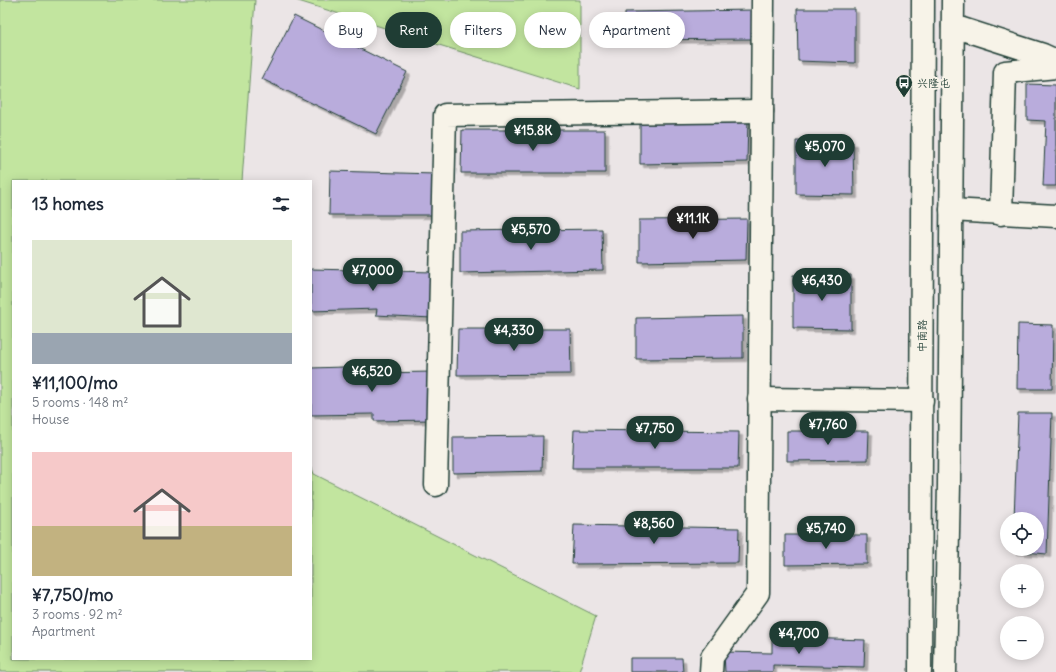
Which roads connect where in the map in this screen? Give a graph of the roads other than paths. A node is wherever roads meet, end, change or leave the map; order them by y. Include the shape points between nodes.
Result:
1 (763, 0) edge
2 (923, 0) edge
3 (953, 0) edge
4 (953, 26) junction
5 (1056, 61) edge
6 (1056, 68) edge
7 (762, 111) junction
8 (951, 210) junction
9 (1001, 214) junction
10 (1056, 216) edge
11 (759, 399) junction
12 (922, 401) junction
13 (436, 484) dead end
14 (711, 672) edge
15 (920, 672) edge
16 (945, 672) edge

1 - 7 street
2 - 12 street, 中南路
3 - 4 street
4 - 5 street
4 - 8 street
6 - 9 street via 1005,72
7 - 11 street
7 - 13 street via 445,115
8 - 9 street
8 - 16 street
9 - 10 street
11 - 12 street
11 - 14 street via 758,593 712,657
12 - 15 street, 中南路

